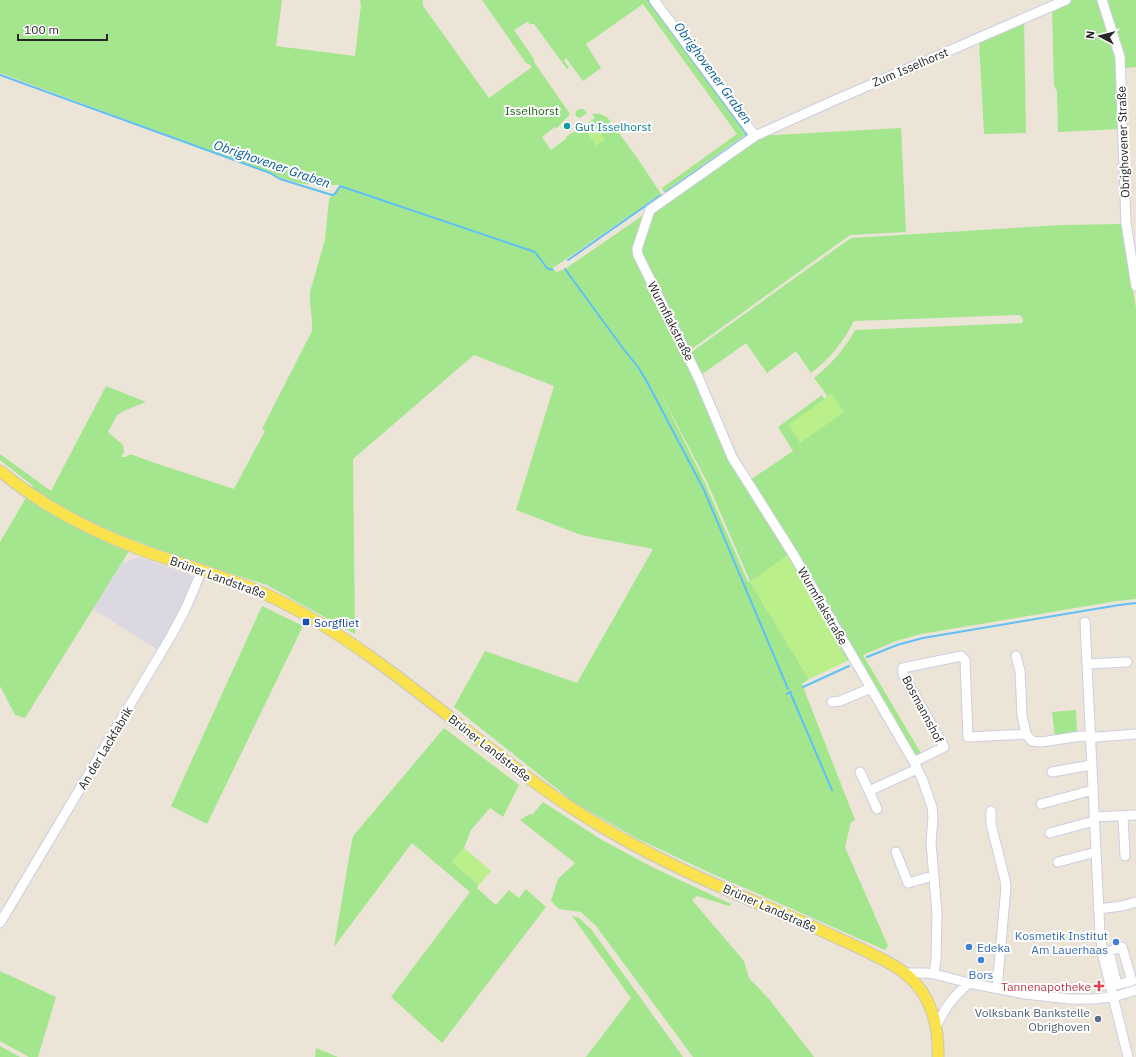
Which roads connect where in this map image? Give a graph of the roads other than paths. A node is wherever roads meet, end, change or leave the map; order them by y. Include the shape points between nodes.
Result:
1 (654, 0) edge
2 (1066, 0) edge
3 (1102, 0) edge
4 (755, 136) junction
5 (1136, 286) edge
6 (0, 471) edge
7 (202, 570) junction
8 (1085, 622) dead end
9 (1016, 656) dead end
10 (1126, 662) dead end
11 (1087, 664) junction
12 (871, 688) junction
13 (832, 702) dead end
14 (1026, 734) junction
15 (1136, 734) edge
16 (1090, 737) junction
17 (1092, 765) junction
18 (915, 766) junction
19 (860, 772) dead end
20 (1052, 772) dead end
21 (1093, 790) junction
22 (869, 791) junction
23 (1041, 804) dead end
24 (877, 809) dead end
25 (991, 811) dead end
26 (1136, 815) edge
27 (1123, 816) junction
28 (1094, 819) junction
29 (1050, 833) dead end
30 (896, 852) dead end
31 (1096, 852) junction
32 (1125, 856) dead end
33 (1058, 862) dead end
34 (933, 876) junction
35 (1136, 902) edge
36 (1098, 909) junction
37 (0, 923) edge
38 (906, 973) junction
39 (934, 974) junction
40 (970, 983) junction
41 (917, 984) junction
42 (997, 988) junction
43 (1136, 990) edge
44 (1113, 997) junction
45 (936, 1026) junction
46 (938, 1057) edge
47 (1128, 1057) edge

1 - 4 street
2 - 4 street, Zum Isselhorst
3 - 5 street, Obrighovener Straße via 1120,57 1126,223
4 - 12 street, Wurmflakstraße via 650,210 637,249 638,255 700,379 732,457 793,554
6 - 7 main road, Brüner Landstraße via 37,498 83,525 139,549
7 - 37 street, An der Lackfabrik via 171,636
7 - 38 main road, Brüner Landstraße via 276,599 339,634 386,667 547,792 610,832 683,870 835,936
8 - 11 street
9 - 14 street via 1020,671 1022,714
10 - 11 street
11 - 16 street
12 - 13 street
12 - 18 street, Wurmflakstraße
14 - 16 street via 1032,741 1041,742
14 - 18 street, Bosmannshof via 968,737 965,660 961,656 903,668 903,674 944,747
15 - 16 street
16 - 17 street
17 - 20 street
17 - 21 street
18 - 22 street
18 - 34 street, Wurmflakstraße via 932,807
19 - 22 street
21 - 23 street
21 - 28 street
22 - 24 street
25 - 42 street via 991,824 1006,887
26 - 27 street
27 - 28 street
27 - 32 street
28 - 29 street
28 - 31 street
30 - 34 street via 908,883
31 - 33 street
31 - 36 street
34 - 39 street, Wurmflakstraße via 937,913
35 - 36 street
36 - 44 street via 1103,953
38 - 39 street
38 - 41 main road, Brüner Landstraße
39 - 40 street
39 - 41 street via 923,978
40 - 42 street
40 - 45 street via 949,1003
41 - 45 main road, Brüner Landstraße via 930,1006
42 - 44 street via 1070,999
43 - 44 street
44 - 47 street
45 - 46 main road, Brüner Landstraße

